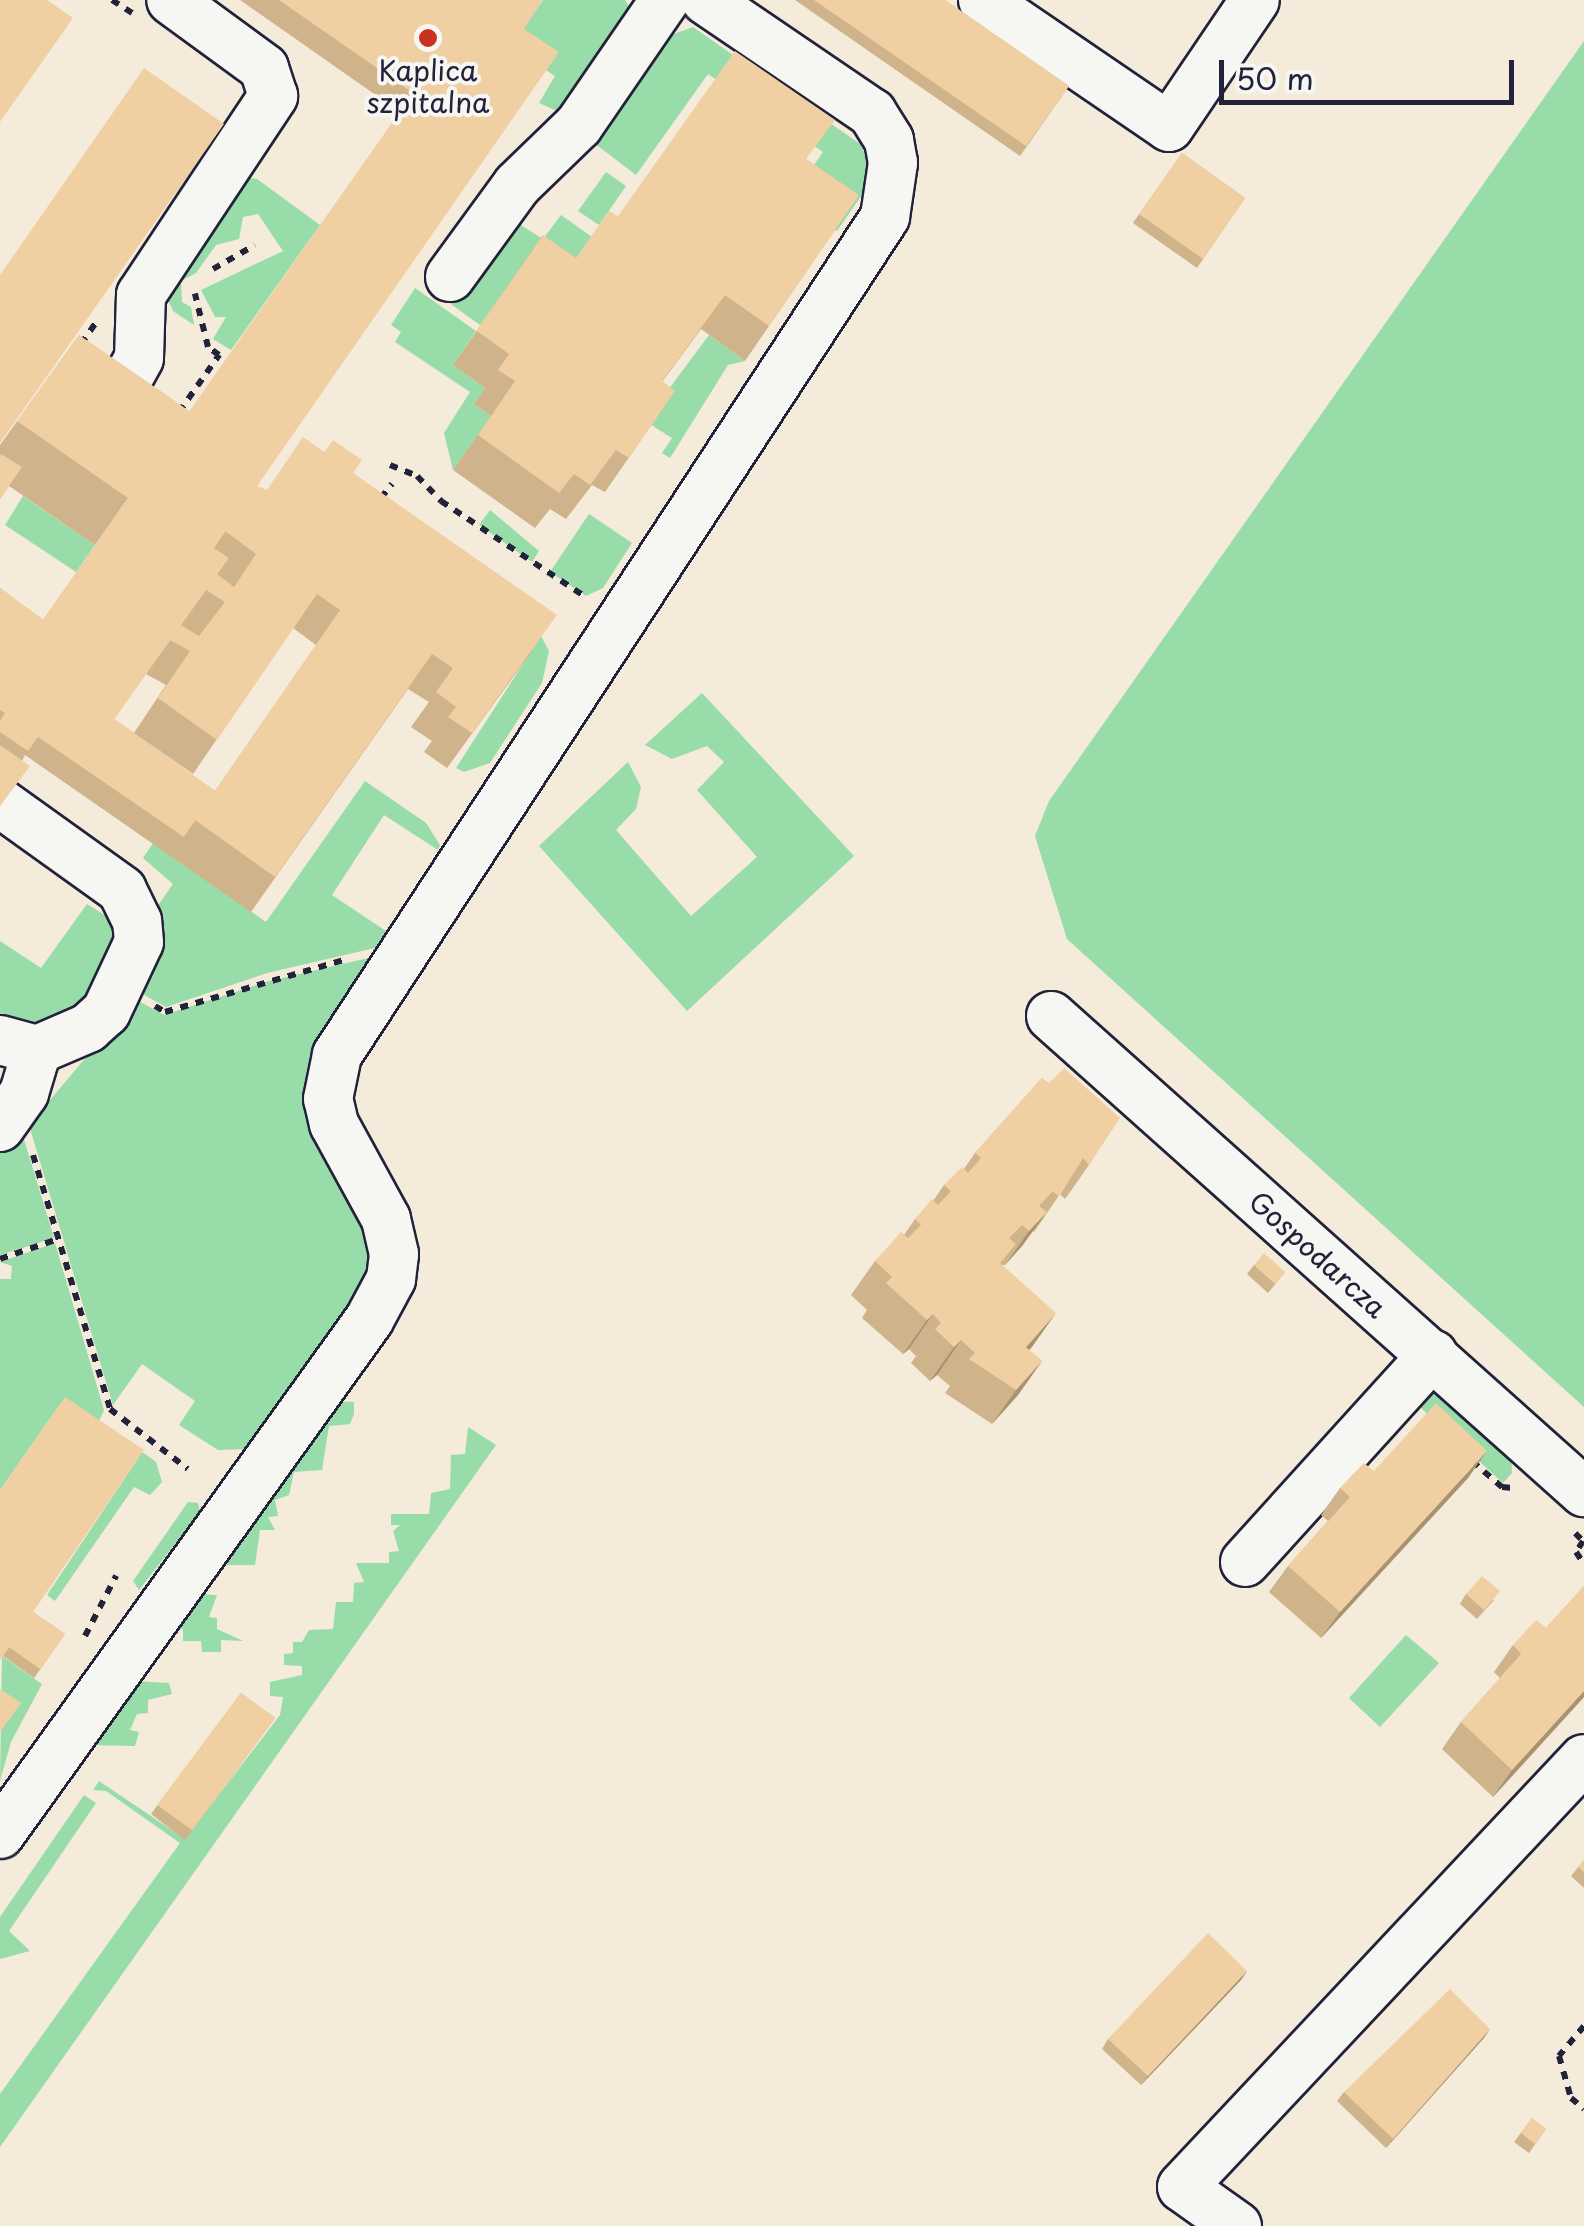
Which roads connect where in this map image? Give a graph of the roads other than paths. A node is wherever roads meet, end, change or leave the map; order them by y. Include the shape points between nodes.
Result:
1 (171, 0) edge
2 (665, 0) edge
3 (706, 0) edge
4 (983, 0) edge
5 (1256, 0) edge
6 (450, 277) dead end
7 (122, 389) edge
8 (2, 804) edge
9 (1052, 1016) dead end
10 (18, 1045) edge
11 (15, 1137) edge
12 (1432, 1355) junction
13 (1584, 1492) edge
14 (1246, 1562) dead end
15 (1584, 1758) edge
16 (0, 1834) edge
17 (1237, 2226) edge

1 - 7 street via 264,68 273,96 142,295 139,358
2 - 6 street via 579,125 517,185
3 - 16 street via 872,113 890,140 894,164 886,217 338,1056 328,1099 334,1124 386,1219 394,1254 391,1279 369,1320
4 - 5 street via 1170,127
8 - 10 street via 122,890 138,921 132,968 106,1012 62,1043
9 - 12 street, Gospodarcza
10 - 11 street via 24,1093
12 - 13 street, Gospodarcza
12 - 14 street
15 - 17 street via 1182,2187

